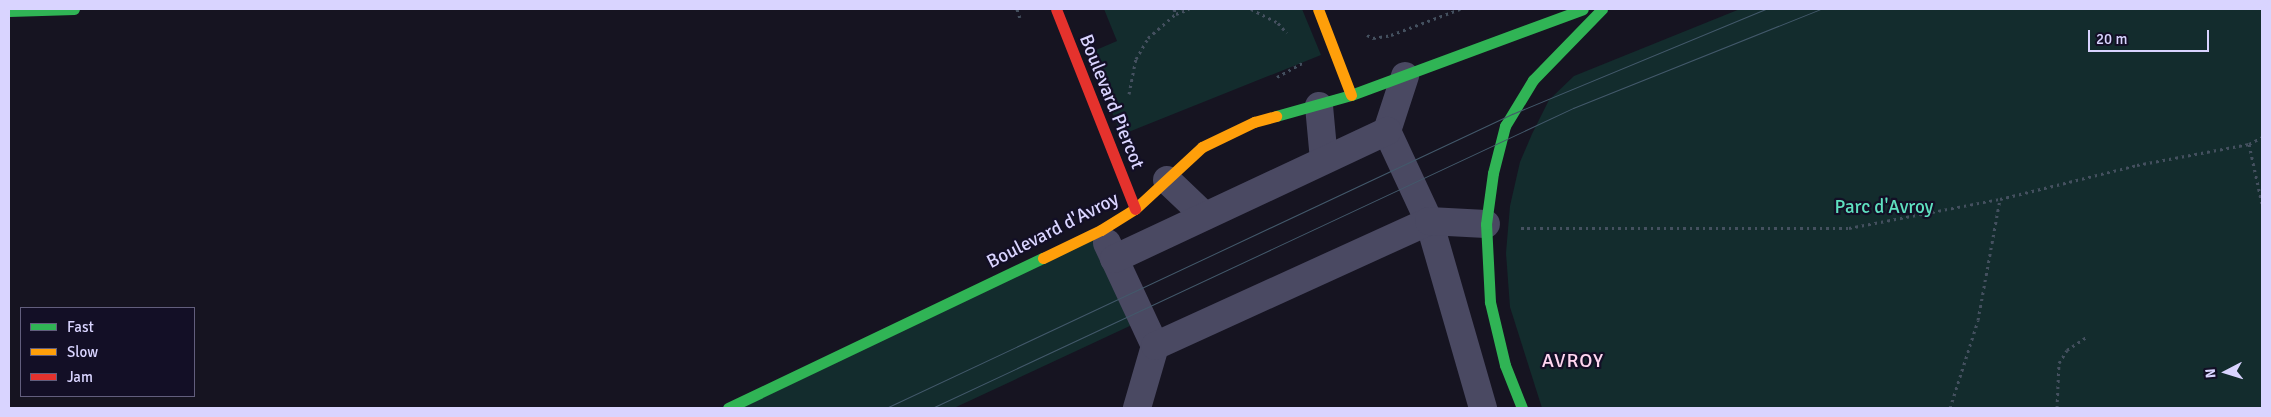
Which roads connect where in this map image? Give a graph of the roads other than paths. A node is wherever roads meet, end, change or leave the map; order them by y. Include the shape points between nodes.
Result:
1 (74, 9) edge
2 (1056, 9) edge
3 (1318, 9) edge
4 (1583, 9) edge
5 (1602, 9) edge
6 (32, 10) edge
7 (9, 11) edge
8 (1405, 76) junction
9 (1351, 95) junction
10 (1319, 106) junction
11 (1387, 131) junction
12 (1324, 160) junction
13 (1167, 180) junction
14 (1136, 208) junction
15 (1206, 216) junction
16 (1429, 221) junction
17 (1486, 224) junction
18 (1101, 230) junction
19 (1114, 259) junction
20 (1155, 346) junction
21 (728, 408) edge
22 (1137, 408) edge
23 (1483, 408) edge
24 (1522, 408) edge

1 - 6 street
2 - 14 street, Boulevard Piercot
3 - 9 street
4 - 8 street, Boulevard d'Avroy
5 - 17 street via 1533,80 1505,126 1493,173
6 - 7 street
8 - 9 street, Boulevard d'Avroy
8 - 11 street
9 - 10 street, Boulevard d'Avroy
10 - 12 street
10 - 13 street, Boulevard d'Avroy via 1254,122 1227,134 1202,147
11 - 12 street
11 - 16 street
12 - 15 street
13 - 14 street, Boulevard d'Avroy
13 - 15 street
14 - 18 street, Boulevard d'Avroy
15 - 19 street
16 - 17 street
16 - 20 street
16 - 23 street
17 - 24 street via 1490,302 1505,365
18 - 19 street
18 - 21 street, Boulevard d'Avroy
19 - 20 street
20 - 22 street

